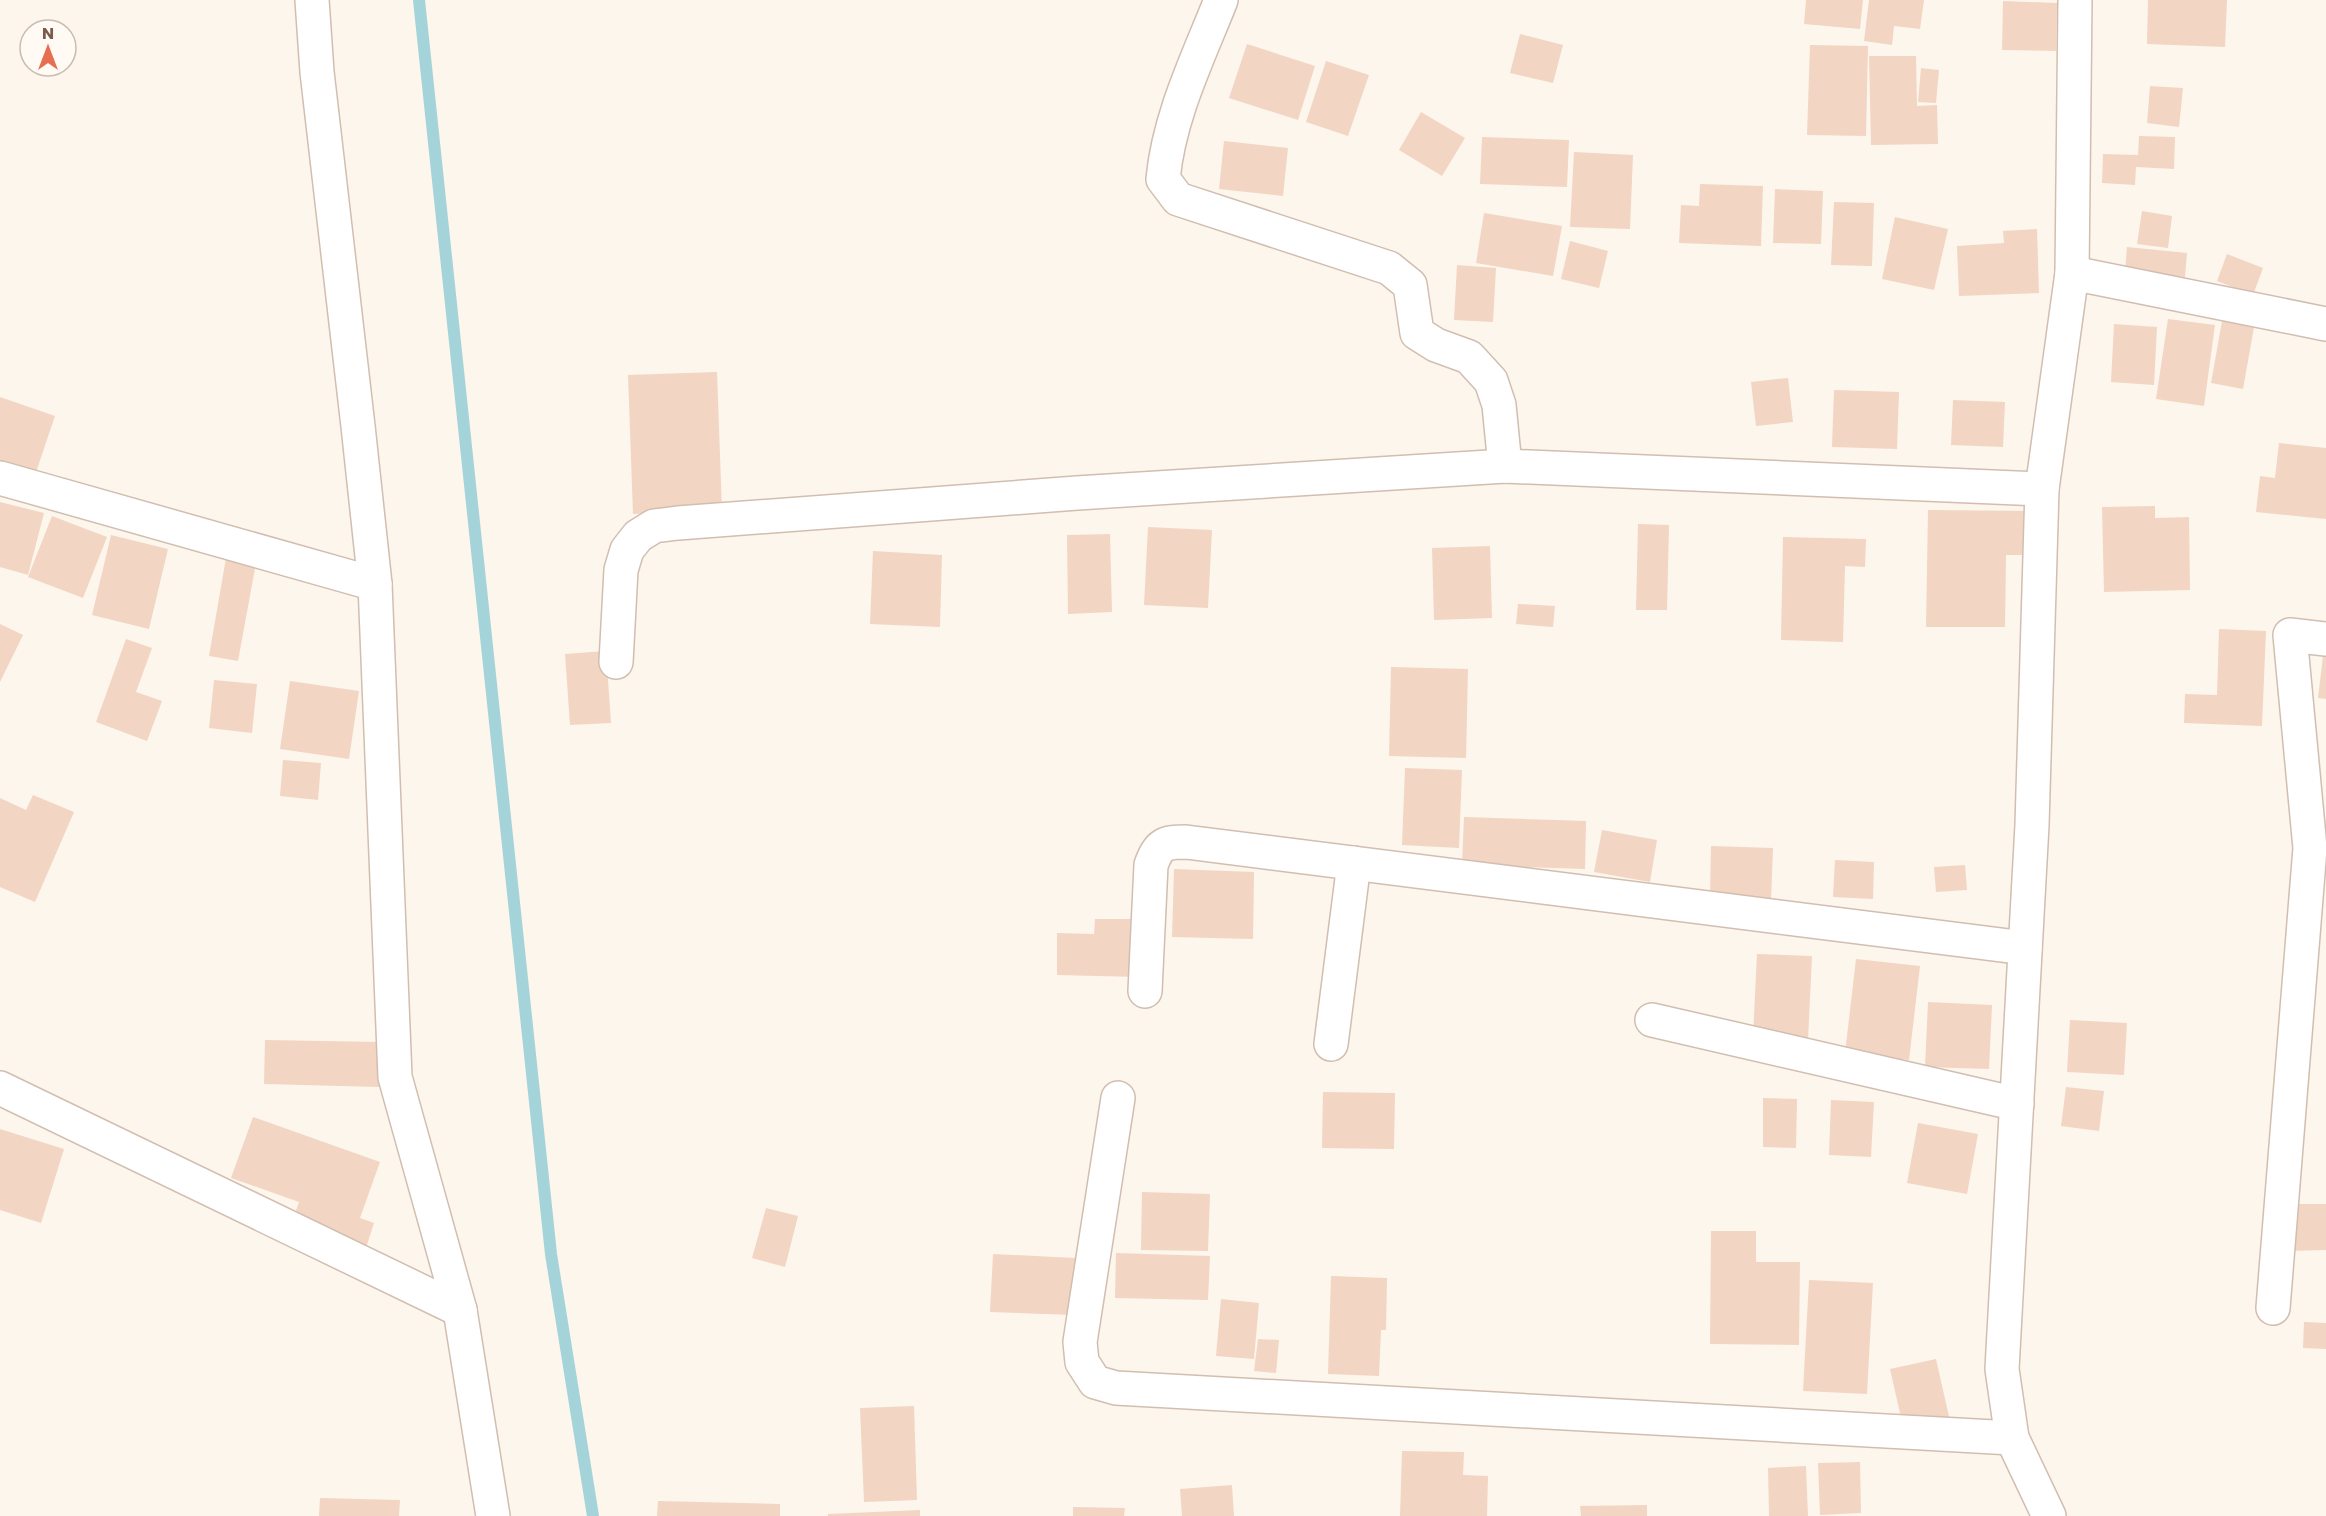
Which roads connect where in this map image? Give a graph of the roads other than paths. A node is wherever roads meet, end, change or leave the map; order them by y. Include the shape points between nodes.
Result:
1 (312, 0) edge
2 (1221, 0) edge
3 (2075, 0) edge
4 (2072, 273) junction
5 (2326, 324) edge
6 (1505, 466) junction
7 (0, 478) edge
8 (2042, 489) junction
9 (375, 584) junction
10 (2326, 639) edge
11 (616, 662) dead end
12 (1354, 863) junction
13 (2025, 948) junction
14 (1145, 991) dead end
15 (1652, 1020) dead end
16 (1331, 1044) dead end
17 (0, 1088) edge
18 (1118, 1098) dead end
19 (2017, 1104) junction
20 (2273, 1308) dead end
21 (460, 1310) junction
22 (2012, 1438) junction
23 (493, 1516) edge
24 (2049, 1516) edge

1 - 9 street
2 - 6 street via 1181,103 1166,152 1163,179 1178,199 1389,268 1410,285 1417,333 1469,357 1491,381 1499,405
3 - 4 street
4 - 5 street
4 - 8 street
6 - 8 street
6 - 11 street via 1077,493 654,526 638,536 627,550 621,570
7 - 9 street
8 - 13 street
9 - 21 street via 395,1077
10 - 20 street via 2290,635 2310,848
12 - 13 street
12 - 14 street via 1186,842 1169,842 1157,849 1151,866
12 - 16 street
13 - 19 street
15 - 19 street
17 - 21 street
18 - 22 street via 1080,1342 1082,1362 1095,1382 1116,1388
19 - 22 street via 2002,1369
21 - 23 street
22 - 24 street

